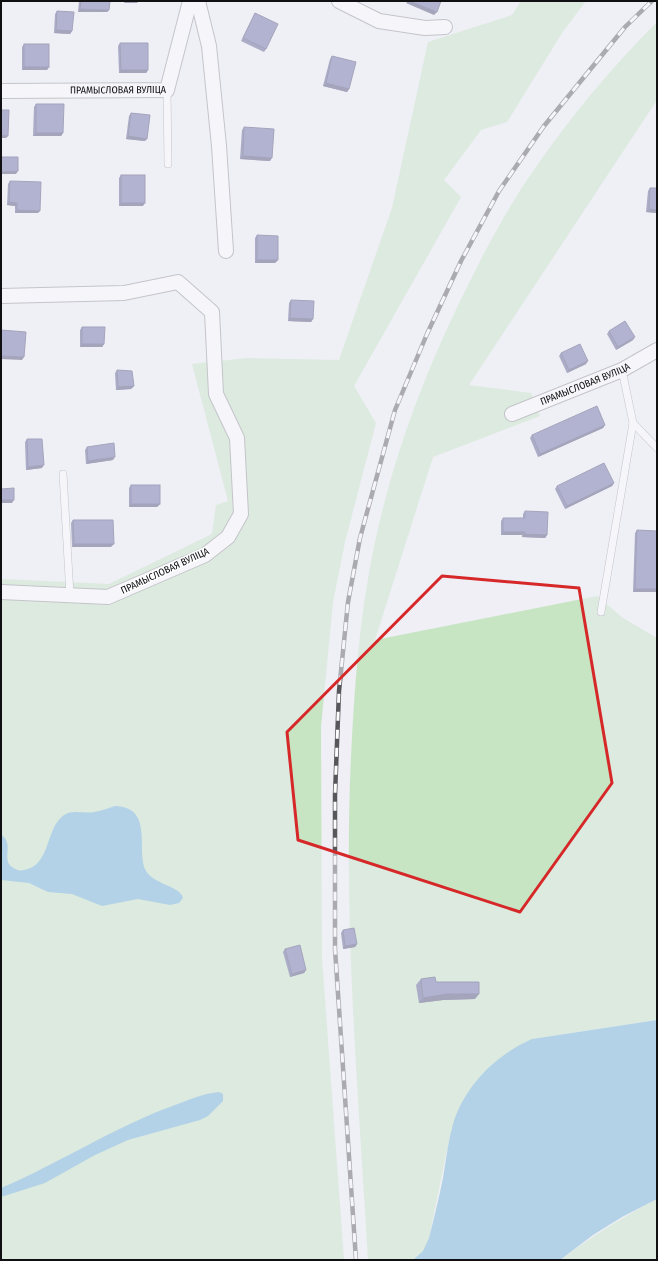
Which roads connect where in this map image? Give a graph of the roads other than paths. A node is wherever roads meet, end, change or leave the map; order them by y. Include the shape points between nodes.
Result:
1 (190, 1) edge
2 (198, 1) edge
3 (339, 1) edge
4 (445, 27) dead end
5 (166, 90) junction
6 (1, 91) edge
7 (168, 164) dead end
8 (226, 251) dead end
9 (1, 296) edge
10 (657, 350) edge
11 (622, 370) junction
12 (512, 414) dead end
13 (633, 423) junction
14 (657, 448) edge
15 (63, 474) dead end
16 (1, 592) edge
17 (70, 596) junction
18 (601, 612) dead end

1 - 5 street, ПРАМЫСЛОВАЯ ВУЛІЦА
2 - 8 street via 209,46
3 - 4 street via 379,21 425,28
5 - 6 street, ПРАМЫСЛОВАЯ ВУЛІЦА
5 - 7 lane
9 - 17 street, ПРАМЫСЛОВАЯ ВУЛІЦА via 124,293 178,282 212,312 216,394 237,438 241,514 228,537 198,558 108,597
10 - 11 street, ПРАМЫСЛОВАЯ ВУЛІЦА
11 - 12 street, ПРАМЫСЛОВАЯ ВУЛІЦА
11 - 13 lane
13 - 14 lane
13 - 18 lane
15 - 17 lane
16 - 17 street, ПРАМЫСЛОВАЯ ВУЛІЦА

